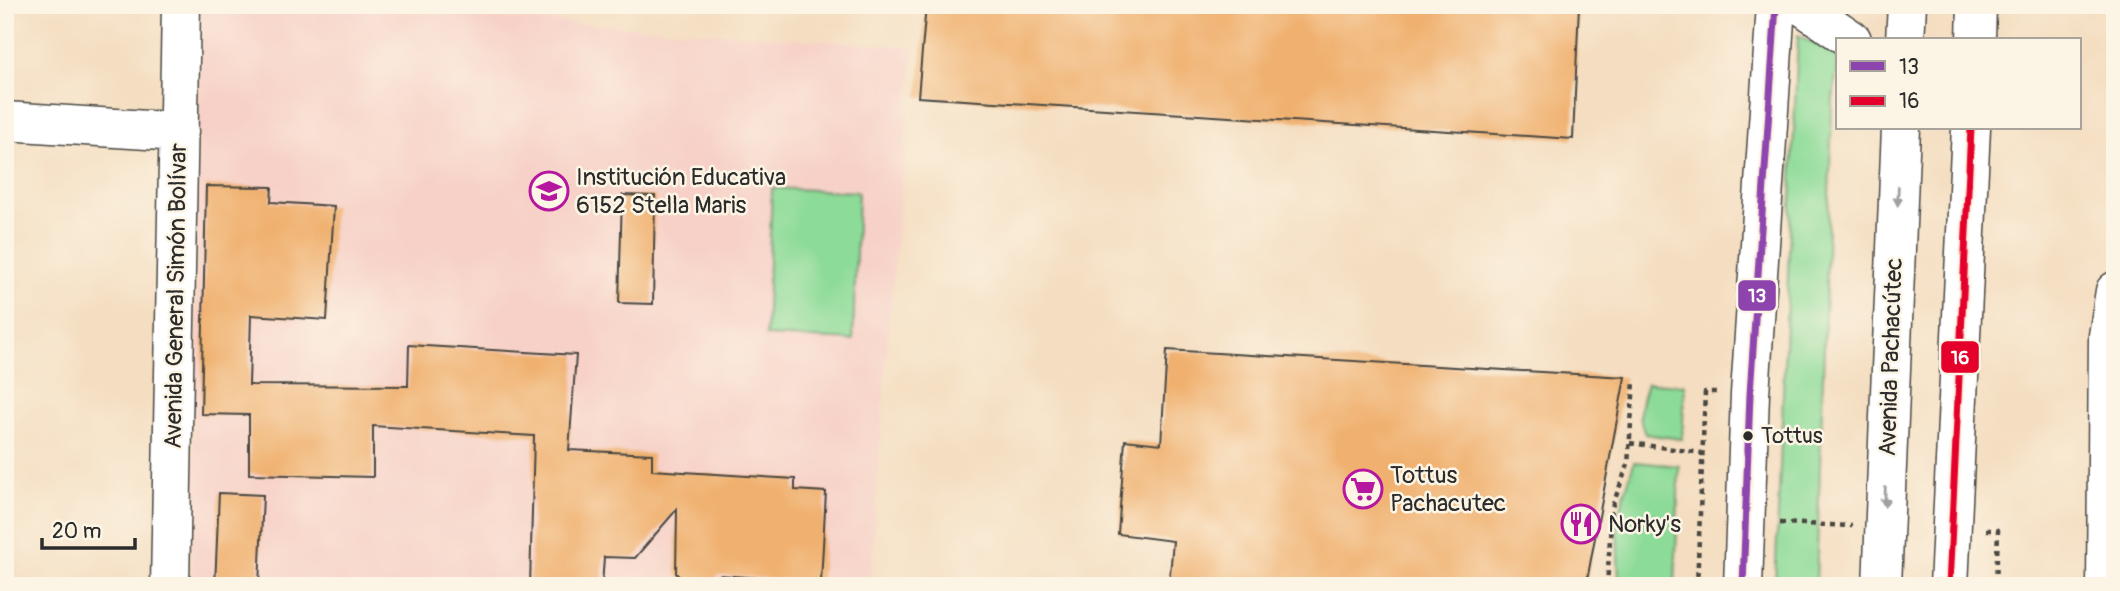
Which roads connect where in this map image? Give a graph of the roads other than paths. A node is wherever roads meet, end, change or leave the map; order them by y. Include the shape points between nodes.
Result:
1 (181, 5) edge
2 (1776, 5) edge
3 (1801, 5) edge
4 (1906, 5) edge
5 (1978, 5) edge
6 (1849, 38) edge
7 (1905, 38) edge
8 (1976, 38) edge
9 (5, 121) edge
10 (1901, 130) edge
11 (1971, 130) edge
12 (179, 132) junction
13 (2115, 291) edge
14 (2112, 336) edge
15 (170, 586) edge
16 (1743, 586) edge
17 (1882, 586) edge
18 (1949, 586) edge
19 (2106, 586) edge

1 - 12 street, Avenida General Simón Bolívar
2 - 16 street via 1750,394
3 - 6 street
4 - 7 street
5 - 8 street
9 - 12 street
10 -> 17 street, Avenida Pachacútec
11 - 18 street
12 - 15 street, Avenida General Simón Bolívar
13 - 14 street
14 - 19 street

